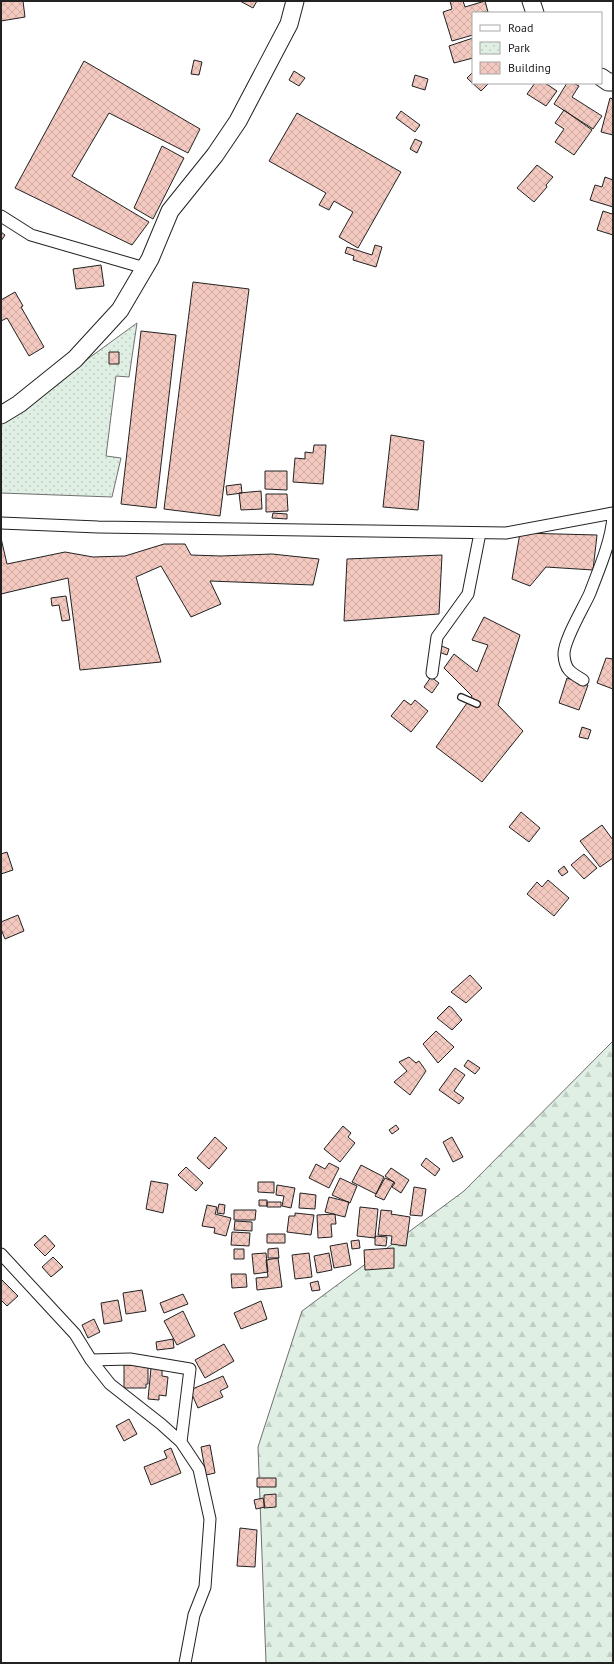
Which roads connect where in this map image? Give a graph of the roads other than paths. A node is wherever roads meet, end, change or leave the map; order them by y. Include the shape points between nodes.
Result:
1 (295, 1) edge
2 (530, 1) edge
3 (535, 12) edge
4 (602, 78) edge
5 (613, 82) edge
6 (1, 216) edge
7 (145, 268) junction
8 (1, 415) edge
9 (613, 512) edge
10 (613, 517) edge
11 (1, 523) edge
12 (480, 533) junction
13 (432, 673) dead end
14 (583, 680) dead end
15 (461, 697) dead end
16 (477, 704) dead end
17 (1, 1254) edge
18 (91, 1360) junction
19 (181, 1442) junction
20 (185, 1663) edge

1 - 7 main road via 289,24 238,121 215,155 170,211
2 - 3 main road
4 - 5 main road
6 - 7 street via 31,235
7 - 8 main road via 120,310 75,358 19,404
9 - 12 street via 506,533
10 - 14 street via 612,529 590,593 571,632 564,654 570,673
11 - 12 street via 98,528
12 - 13 street via 468,594 437,637
15 - 16 lane
17 - 18 street via 75,1334
18 - 19 street via 110,1384
18 - 19 street via 130,1359 190,1370
19 - 20 street via 199,1469 210,1520 205,1587 194,1614

